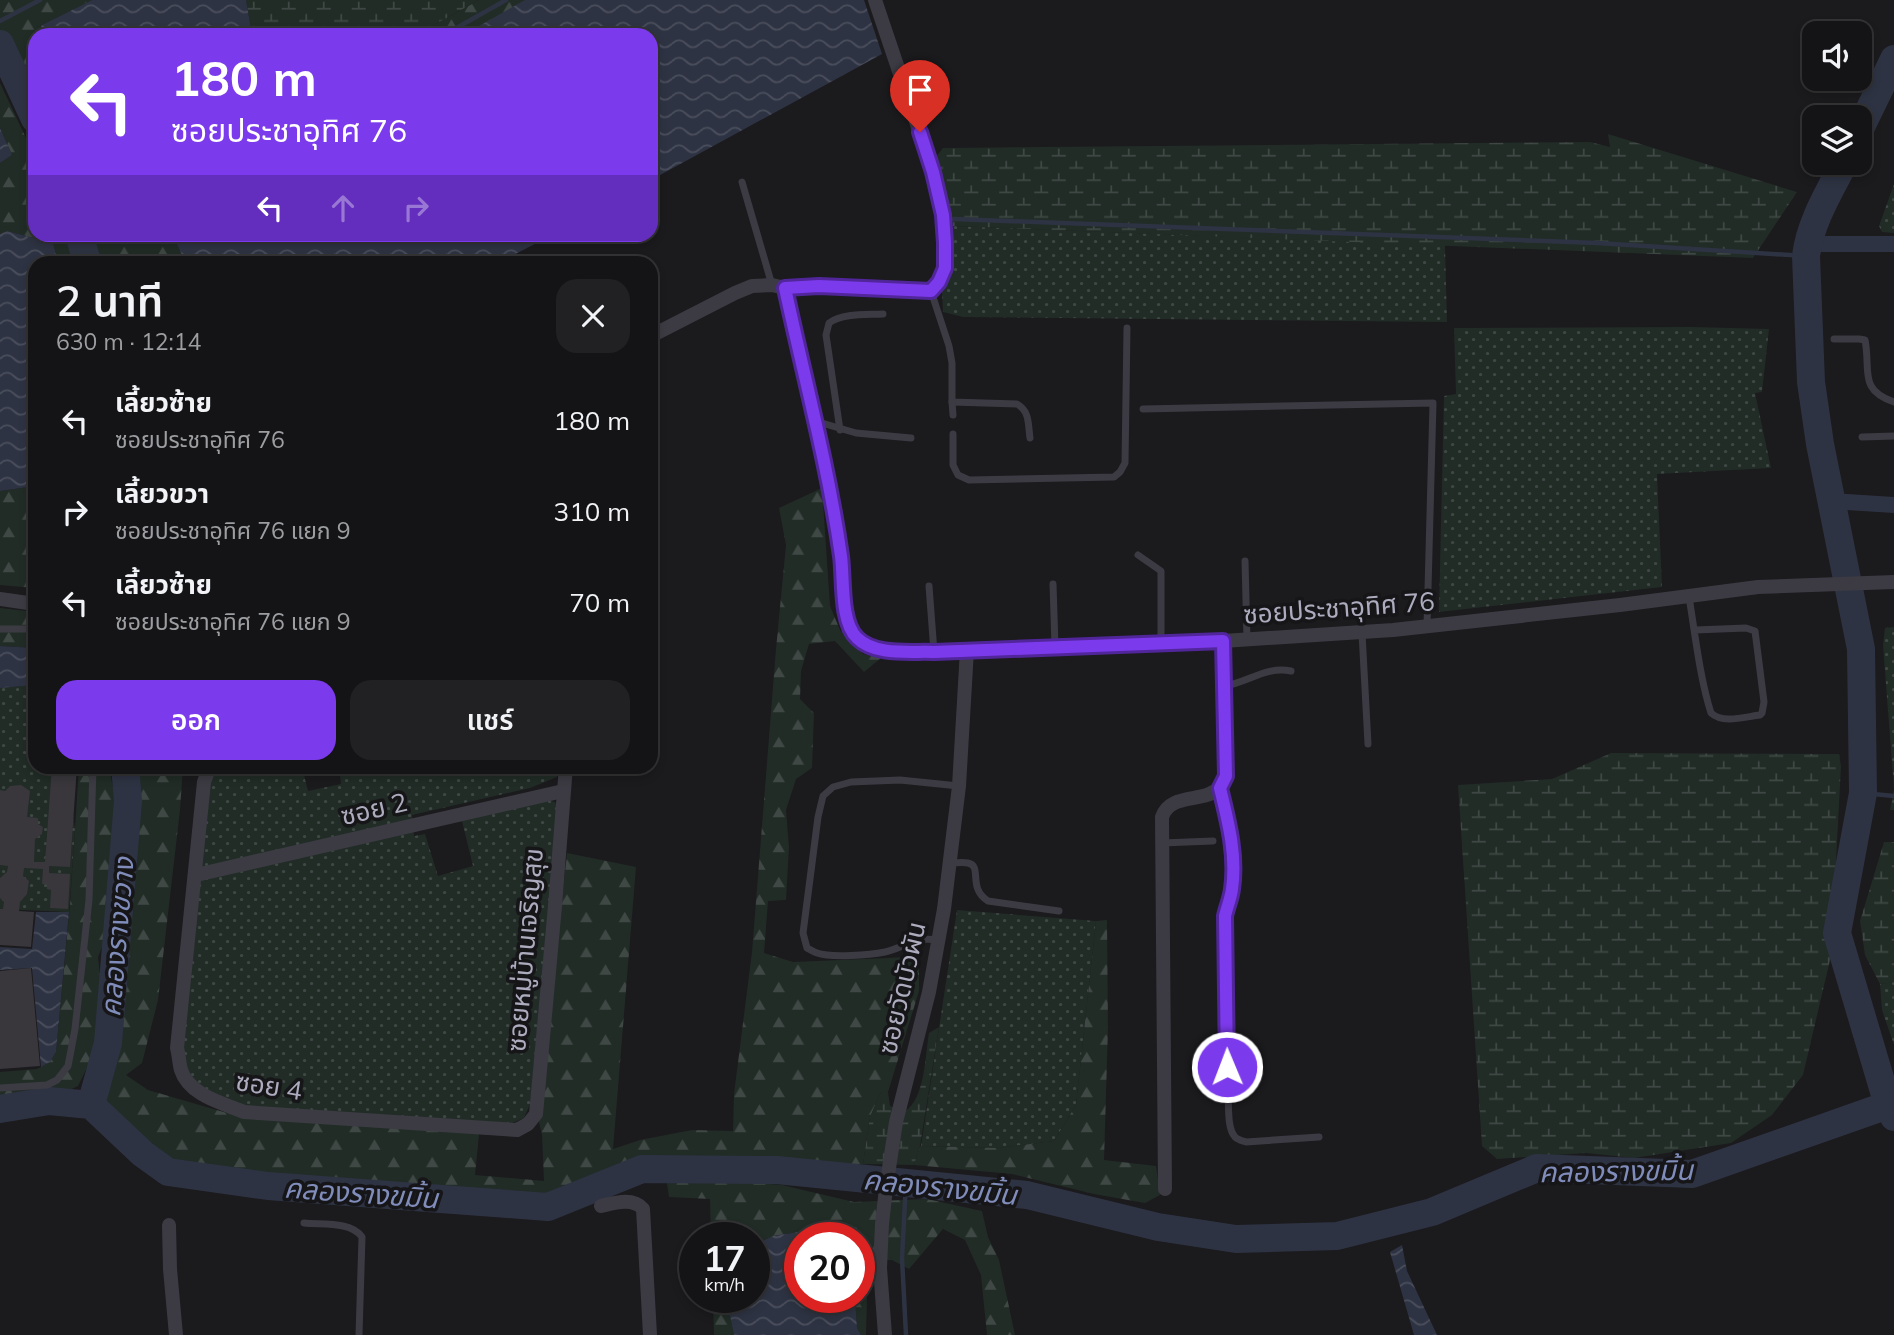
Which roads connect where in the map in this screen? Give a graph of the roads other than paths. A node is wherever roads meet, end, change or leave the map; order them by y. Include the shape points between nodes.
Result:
1 (875, 0) edge
2 (742, 182) dead end
3 (778, 286) junction
4 (931, 291) junction
5 (883, 314) dead end
6 (1127, 328) dead end
7 (658, 332) edge
8 (1834, 339) dead end
9 (952, 402) junction
10 (1894, 402) edge
11 (1143, 408) dead end
12 (953, 415) dead end
13 (815, 421) junction
14 (840, 430) junction
15 (953, 434) dead end
16 (1894, 436) edge
17 (1862, 437) dead end
18 (911, 438) dead end
19 (1030, 438) dead end
20 (1138, 555) dead end
21 (1245, 561) dead end
22 (1894, 582) edge
23 (1053, 584) dead end
24 (929, 586) dead end
25 (1689, 596) junction
26 (0, 599) edge
27 (28, 603) edge
28 (1427, 626) junction
29 (0, 629) edge
30 (28, 629) edge
31 (1695, 630) junction
32 (1362, 632) junction
33 (1247, 640) junction
34 (1223, 641) junction
35 (1161, 643) junction
36 (1055, 647) junction
37 (967, 650) junction
38 (934, 652) junction
39 (1291, 671) dead end
40 (1224, 686) junction
41 (1368, 744) dead end
42 (93, 774) edge
43 (207, 774) edge
44 (565, 774) edge
45 (959, 786) junction
46 (1220, 788) junction
47 (563, 791) junction
48 (1213, 841) dead end
49 (1163, 843) junction
50 (951, 863) junction
51 (196, 875) junction
52 (1059, 911) dead end
53 (939, 940) junction
54 (0, 1088) edge
55 (517, 1130) joint
56 (1319, 1137) dead end
57 (1165, 1189) dead end
58 (601, 1206) dead end
59 (304, 1223) dead end
60 (169, 1225) dead end
61 (176, 1335) edge
62 (359, 1335) edge
63 (650, 1335) edge
64 (886, 1335) edge

1 - 4 street via 943,215 945,268
2 - 3 lane
3 - 4 street
3 - 7 street via 752,286
3 - 13 street, ซอยประชาอุทิศ 76
4 - 9 lane via 949,346
5 - 14 lane via 829,323 826,335
6 - 15 lane via 1125,463 1114,477 969,480 958,475 953,465
8 - 10 lane via 1865,340 1872,389
9 - 12 lane
9 - 19 lane via 1017,404 1027,413
11 - 28 lane via 1433,403
13 - 14 lane
13 - 38 street, ซอยประชาอุทิศ 76 via 834,510 847,621 856,638 870,647
14 - 18 lane
16 - 17 lane
20 - 35 lane via 1161,570
21 - 33 lane
22 - 25 street, ซอยประชาอุทิศ 76 via 1786,584
23 - 36 lane
24 - 38 lane
25 - 28 street, ซอยประชาอุทิศ 76
25 - 31 lane
26 - 27 street
28 - 32 street, ซอยประชาอุทิศ 76
29 - 30 lane
31 - 31 lane via 1713,716 1730,719 1762,713 1765,702 1755,631
32 - 33 street, ซอยประชาอุทิศ 76
32 - 41 lane
33 - 34 street, ซอยประชาอุทิศ 76
34 - 35 street, ซอยประชาอุทิศ 76
34 - 40 street
35 - 36 street, ซอยประชาอุทิศ 76
36 - 37 street, ซอยประชาอุทิศ 76
37 - 38 street, ซอยประชาอุทิศ 76
37 - 45 street, ซอยวัดบัวผัน
39 - 40 lane via 1265,671
40 - 46 street via 1226,776
42 - 54 lane via 89,900 68,1066 47,1084
43 - 51 street, ซอย 4
44 - 47 street, ซอยหมู่บ้านเจริญสุข
45 - 50 street, ซอยวัดบัวผัน
45 - 53 lane via 900,780 851,782 833,787 823,796 803,933 807,948 838,956 886,951 914,940
46 - 49 street via 1164,809
46 - 56 lane via 1234,871 1225,916 1230,1124 1234,1136 1246,1142
47 - 51 street, ซอย 2
47 - 55 street, ซอยหมู่บ้านเจริญสุข via 536,1114
48 - 49 lane
49 - 57 street
50 - 52 lane via 974,865 977,891 988,901
50 - 53 street, ซอยวัดบัวผัน
51 - 55 street, ซอย 4 via 177,1048 181,1072 190,1087 244,1112
53 - 64 street, ซอยวัดบัวผัน via 894,1133 886,1188 880,1268
58 - 63 street via 631,1202 643,1209
59 - 62 lane via 355,1229 362,1237
60 - 61 street

